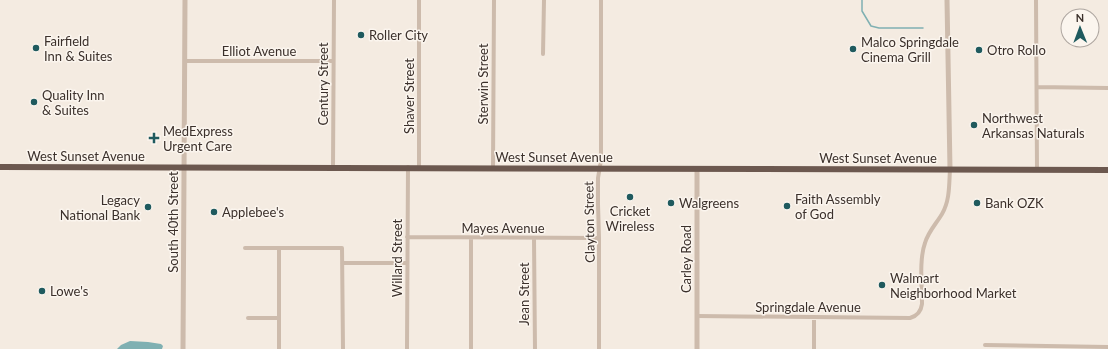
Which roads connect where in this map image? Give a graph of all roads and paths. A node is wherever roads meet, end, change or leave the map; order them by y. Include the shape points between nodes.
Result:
1 (185, 0) edge
2 (334, 0) edge
3 (419, 0) edge
4 (494, 0) edge
5 (544, 0) edge
6 (601, 0) edge
7 (947, 0) edge
8 (1036, 0) edge
9 (544, 54) dead end
10 (185, 61) junction
11 (333, 61) junction
12 (1037, 87) junction
13 (1108, 88) edge
14 (0, 166) edge
15 (185, 167) junction
16 (332, 167) junction
17 (408, 168) junction
18 (419, 168) junction
19 (493, 168) junction
20 (600, 168) junction
21 (697, 168) junction
22 (950, 169) junction
23 (1037, 170) junction
24 (1108, 170) edge
25 (407, 238) junction
26 (471, 238) junction
27 (534, 238) junction
28 (599, 238) junction
29 (245, 248) dead end
30 (278, 248) junction
31 (342, 263) junction
32 (407, 263) junction
33 (697, 316) junction
34 (814, 317) junction
35 (248, 318) dead end
36 (278, 318) junction
37 (985, 345) dead end
38 (1108, 347) edge
39 (184, 349) edge
40 (279, 349) edge
41 (342, 349) edge
42 (407, 349) edge
43 (471, 349) edge
44 (534, 349) edge
45 (599, 349) edge
46 (697, 349) edge
47 (814, 349) edge

1 - 10 street, South 40th Street
2 - 11 street, Century Street
3 - 18 street, Shaver Street
4 - 19 street, Sterwin Street
5 - 9 street
6 - 20 street, Clayton Street
7 - 22 street
8 - 12 street
10 - 11 street, Elliot Avenue
10 - 15 street, South 40th Street
11 - 16 street, Century Street
12 - 13 street
12 - 23 street
14 - 15 highway, West Sunset Avenue
15 - 16 highway, West Sunset Avenue
15 - 39 street, South 40th Street
16 - 17 highway, West Sunset Avenue
17 - 18 highway, West Sunset Avenue
17 - 25 street, Willard Street
18 - 19 highway, West Sunset Avenue
19 - 20 highway, West Sunset Avenue
20 - 21 highway, West Sunset Avenue
20 - 28 street, Clayton Street
21 - 22 highway, West Sunset Avenue
21 - 33 street, Carley Road
22 - 23 highway, West Sunset Avenue
22 - 34 street, Springdale Avenue via 948,200 927,236 923,249 922,304 918,313 910,318
23 - 24 highway, West Sunset Avenue
25 - 26 street, Mayes Avenue
25 - 32 street, Willard Street
26 - 27 street, Mayes Avenue
26 - 43 street
27 - 28 street, Mayes Avenue
27 - 44 street, Jean Street
28 - 45 street, Clayton Street
29 - 30 street
30 - 31 street via 342,248
30 - 36 street
31 - 32 street
31 - 41 street
32 - 42 street, Willard Street
33 - 34 street, Springdale Avenue
33 - 46 street, Carley Road
34 - 47 street
35 - 36 street
36 - 40 street
37 - 38 street

